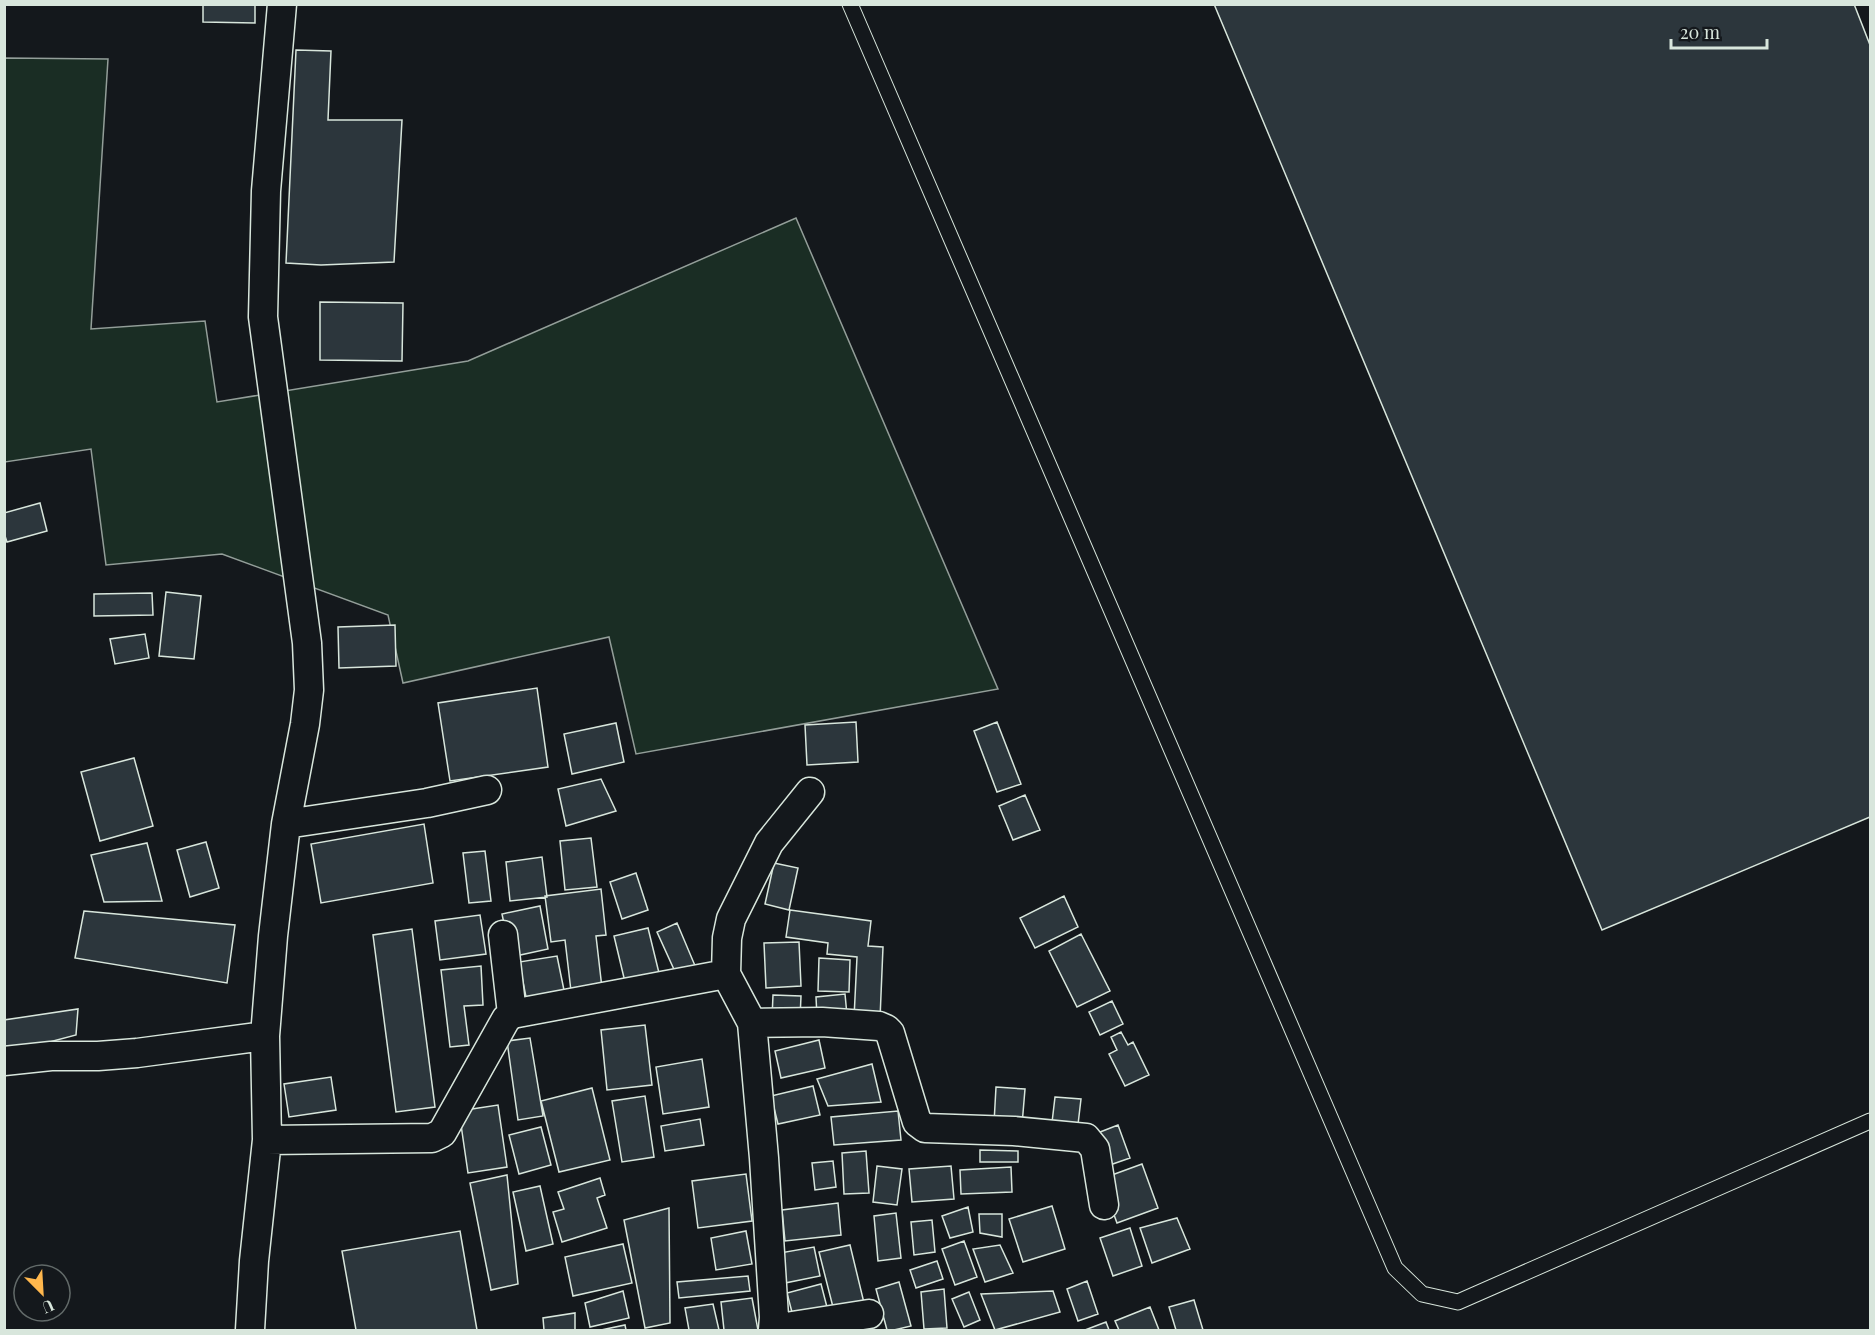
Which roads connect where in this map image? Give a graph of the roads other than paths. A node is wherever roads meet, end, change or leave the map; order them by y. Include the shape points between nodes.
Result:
1 (282, 4) edge
2 (850, 4) edge
3 (487, 790) dead end
4 (810, 792) dead end
5 (286, 824) junction
6 (503, 935) dead end
7 (726, 974) junction
8 (512, 1014) junction
9 (752, 1023) junction
10 (265, 1036) junction
11 (4, 1061) edge
12 (1870, 1121) edge
13 (267, 1140) junction
14 (1104, 1205) dead end
15 (869, 1314) dead end
16 (250, 1330) edge
17 (773, 1330) edge

1 - 5 street via 267,191 263,317 307,643 309,690
2 - 12 lane via 1395,1268 1422,1294 1458,1302
3 - 5 street
4 - 7 street via 769,843 736,908 727,938
5 - 10 street
6 - 8 street
7 - 8 street
7 - 9 street
8 - 13 street via 438,1137
9 - 14 street via 822,1022 886,1029 920,1126 1086,1138 1095,1149
9 - 17 street
10 - 11 street via 137,1053
10 - 13 street
13 - 16 street
15 - 17 street

